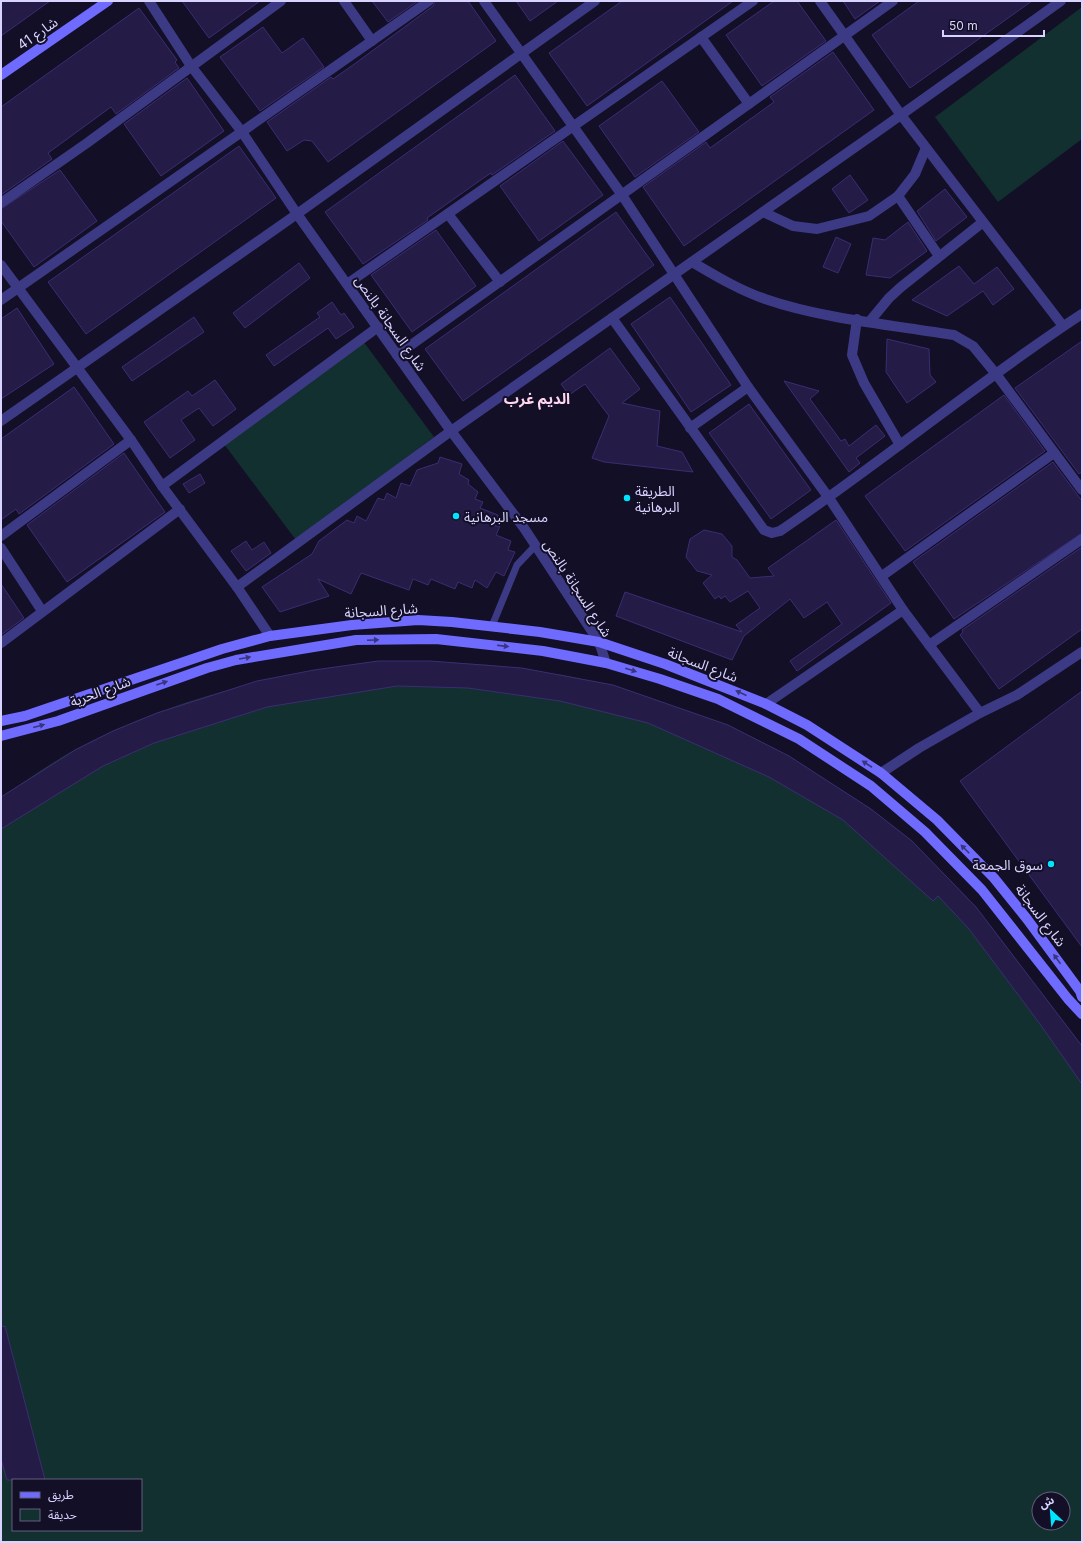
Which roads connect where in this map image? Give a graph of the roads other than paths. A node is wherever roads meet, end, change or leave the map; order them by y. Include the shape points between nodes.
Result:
1 (108, 1) edge
2 (149, 1) edge
3 (281, 1) edge
4 (344, 1) edge
5 (428, 1) edge
6 (484, 1) edge
7 (595, 1) edge
8 (753, 1) edge
9 (820, 1) edge
10 (893, 1) edge
11 (1061, 1) edge
12 (845, 36) junction
13 (701, 37) junction
14 (372, 41) junction
15 (522, 54) junction
16 (191, 66) junction
17 (1, 75) edge
18 (749, 104) junction
19 (901, 115) junction
20 (573, 126) junction
21 (242, 132) junction
22 (926, 148) junction
23 (622, 195) junction
24 (898, 196) junction
25 (1, 203) edge
26 (763, 212) junction
27 (297, 214) junction
28 (448, 214) junction
29 (983, 222) junction
30 (939, 256) junction
31 (692, 262) junction
32 (1, 265) edge
33 (674, 276) junction
34 (500, 282) junction
35 (347, 284) junction
36 (18, 289) junction
37 (1, 300) edge
38 (1082, 314) edge
39 (612, 318) junction
40 (857, 319) junction
41 (870, 321) junction
42 (378, 326) junction
43 (1063, 326) junction
44 (397, 355) junction
45 (77, 368) junction
46 (996, 374) junction
47 (748, 387) junction
48 (1, 421) edge
49 (690, 428) junction
50 (451, 431) junction
51 (131, 440) junction
52 (900, 445) junction
53 (1054, 453) junction
54 (162, 486) junction
55 (1082, 490) edge
56 (829, 498) junction
57 (180, 509) junction
58 (1, 536) edge
59 (1082, 539) edge
60 (535, 546) junction
61 (1, 548) edge
62 (882, 576) junction
63 (237, 588) junction
64 (903, 610) junction
65 (42, 611) junction
66 (492, 626) junction
67 (270, 636) junction
68 (599, 642) junction
69 (1, 643) edge
70 (929, 645) junction
71 (1082, 652) edge
72 (199, 655) joint
73 (606, 663) junction
74 (207, 668) joint
75 (766, 704) junction
76 (980, 713) junction
77 (1, 721) edge
78 (1, 736) edge
79 (881, 773) junction
80 (1081, 992) edge
81 (1068, 999) junction
82 (1082, 1014) edge

1 - 17 main road, شارع 41
2 - 16 street, شارع السجانة بالنص
3 - 16 street
4 - 14 street
5 - 14 street
6 - 15 street
7 - 15 street
8 - 13 street
9 - 12 street
10 - 12 street
11 - 19 street
12 - 18 street
12 - 19 street
13 - 18 street
13 - 20 street
14 - 21 street
15 - 20 street
15 - 27 street
16 - 21 street, شارع السجانة بالنص
16 - 25 street
18 - 23 street
19 - 22 street
19 - 26 street
20 - 23 street
20 - 28 street
21 - 27 street, شارع السجانة بالنص
21 - 36 street
22 - 24 street via 915,174
22 - 29 street
23 - 33 street
23 - 34 street
24 - 26 street via 869,216 817,229 793,226
24 - 30 street
26 - 31 street
27 - 35 street, شارع السجانة بالنص
27 - 45 street
28 - 34 street
28 - 35 street
29 - 30 street
29 - 43 street
30 - 41 street via 889,298
31 - 33 street
31 - 40 street via 740,290 765,299
32 - 36 street
33 - 39 street
33 - 47 street
34 - 44 street
35 - 42 street, شارع السجانة بالنص
36 - 37 street
36 - 45 street
38 - 43 street
39 - 49 street
39 - 50 street
40 - 41 street
40 - 52 street via 852,355 864,383
41 - 46 street via 954,335 973,346
42 - 44 street, شارع السجانة بالنص
42 - 54 street
43 - 46 street
44 - 50 street, شارع السجانة بالنص
45 - 48 street
45 - 51 street
46 - 52 street
46 - 53 street
47 - 49 street
47 - 56 street
49 - 56 street via 764,530 772,533 780,531
50 - 60 street, شارع السجانة بالنص
50 - 63 street
51 - 54 street
51 - 58 street
52 - 56 street
53 - 55 street
53 - 62 street
54 - 57 street
56 - 62 street
57 - 63 street
57 - 65 street
59 - 70 street
60 - 66 lane via 517,565
60 - 68 street, شارع السجانة بالنص
61 - 65 street
62 - 64 street
63 - 67 street
64 - 70 street
64 - 75 street
65 - 69 street
66 - 67 main road, شارع السجانة via 418,620 383,621
66 - 68 main road, شارع السجانة
67 - 72 main road, شارع السجانة
68 - 73 street, شارع السجانة بالنص
75 -> 68 main road, شارع السجانة via 665,664
70 - 76 street
71 - 76 street via 1016,695
72 - 77 main road, شارع الحرية via 83,697
74 -> 73 main road, شارع السجانة via 290,650 356,640 397,639 480,643
73 -> 81 main road, شارع السجانة via 718,699 799,739 871,786 926,832 982,890
78 -> 74 main road, شارع الحرية via 58,720
79 -> 75 main road, شارع السجانة via 807,725
76 - 79 street
80 -> 79 main road, شارع السجانة via 994,878 937,820
80 - 81 street
81 - 82 main road, شارع السجانة

